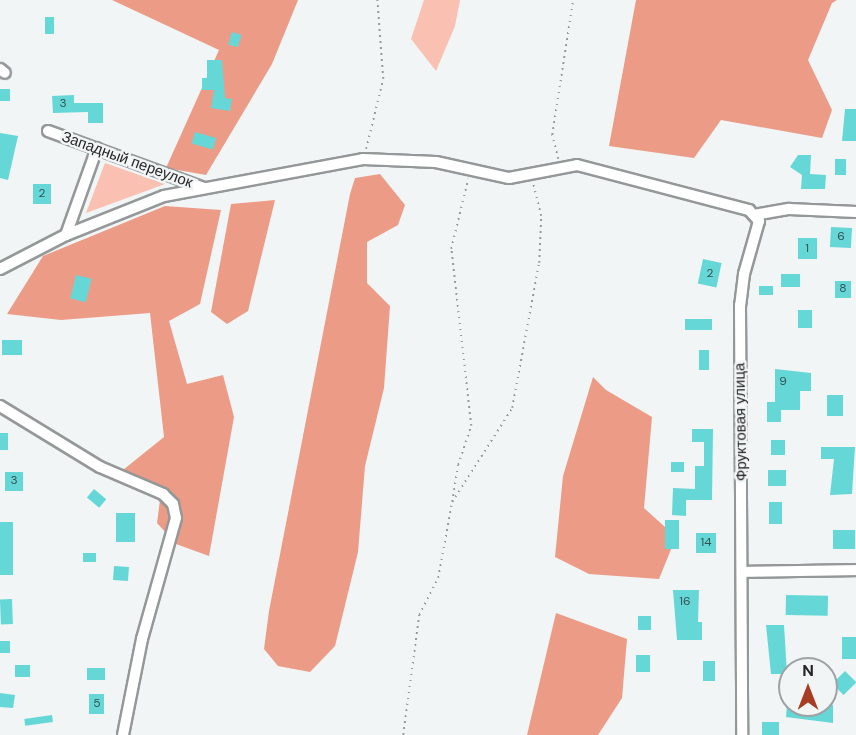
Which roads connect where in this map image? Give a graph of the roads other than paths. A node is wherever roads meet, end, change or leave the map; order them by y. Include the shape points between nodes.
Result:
1 (48, 131) dead end
2 (96, 148) junction
3 (207, 189) junction
4 (856, 212) edge
5 (754, 215) junction
6 (66, 235) junction
7 (0, 269) edge
8 (0, 406) edge
9 (856, 570) edge
10 (742, 572) junction
11 (123, 735) edge
12 (742, 735) edge

1 - 2 street, Западный переулок
2 - 3 street, Западный переулок
2 - 6 street
3 - 5 street via 363,159 436,162 509,178 561,167 594,167
3 - 6 street via 164,196
4 - 5 street via 789,208
5 - 10 street, Фруктовая улица via 759,222 758,233 744,274 740,305
6 - 7 street
8 - 11 street via 100,467 163,494 173,504 176,518 142,639
9 - 10 street
10 - 12 street, Фруктовая улица

